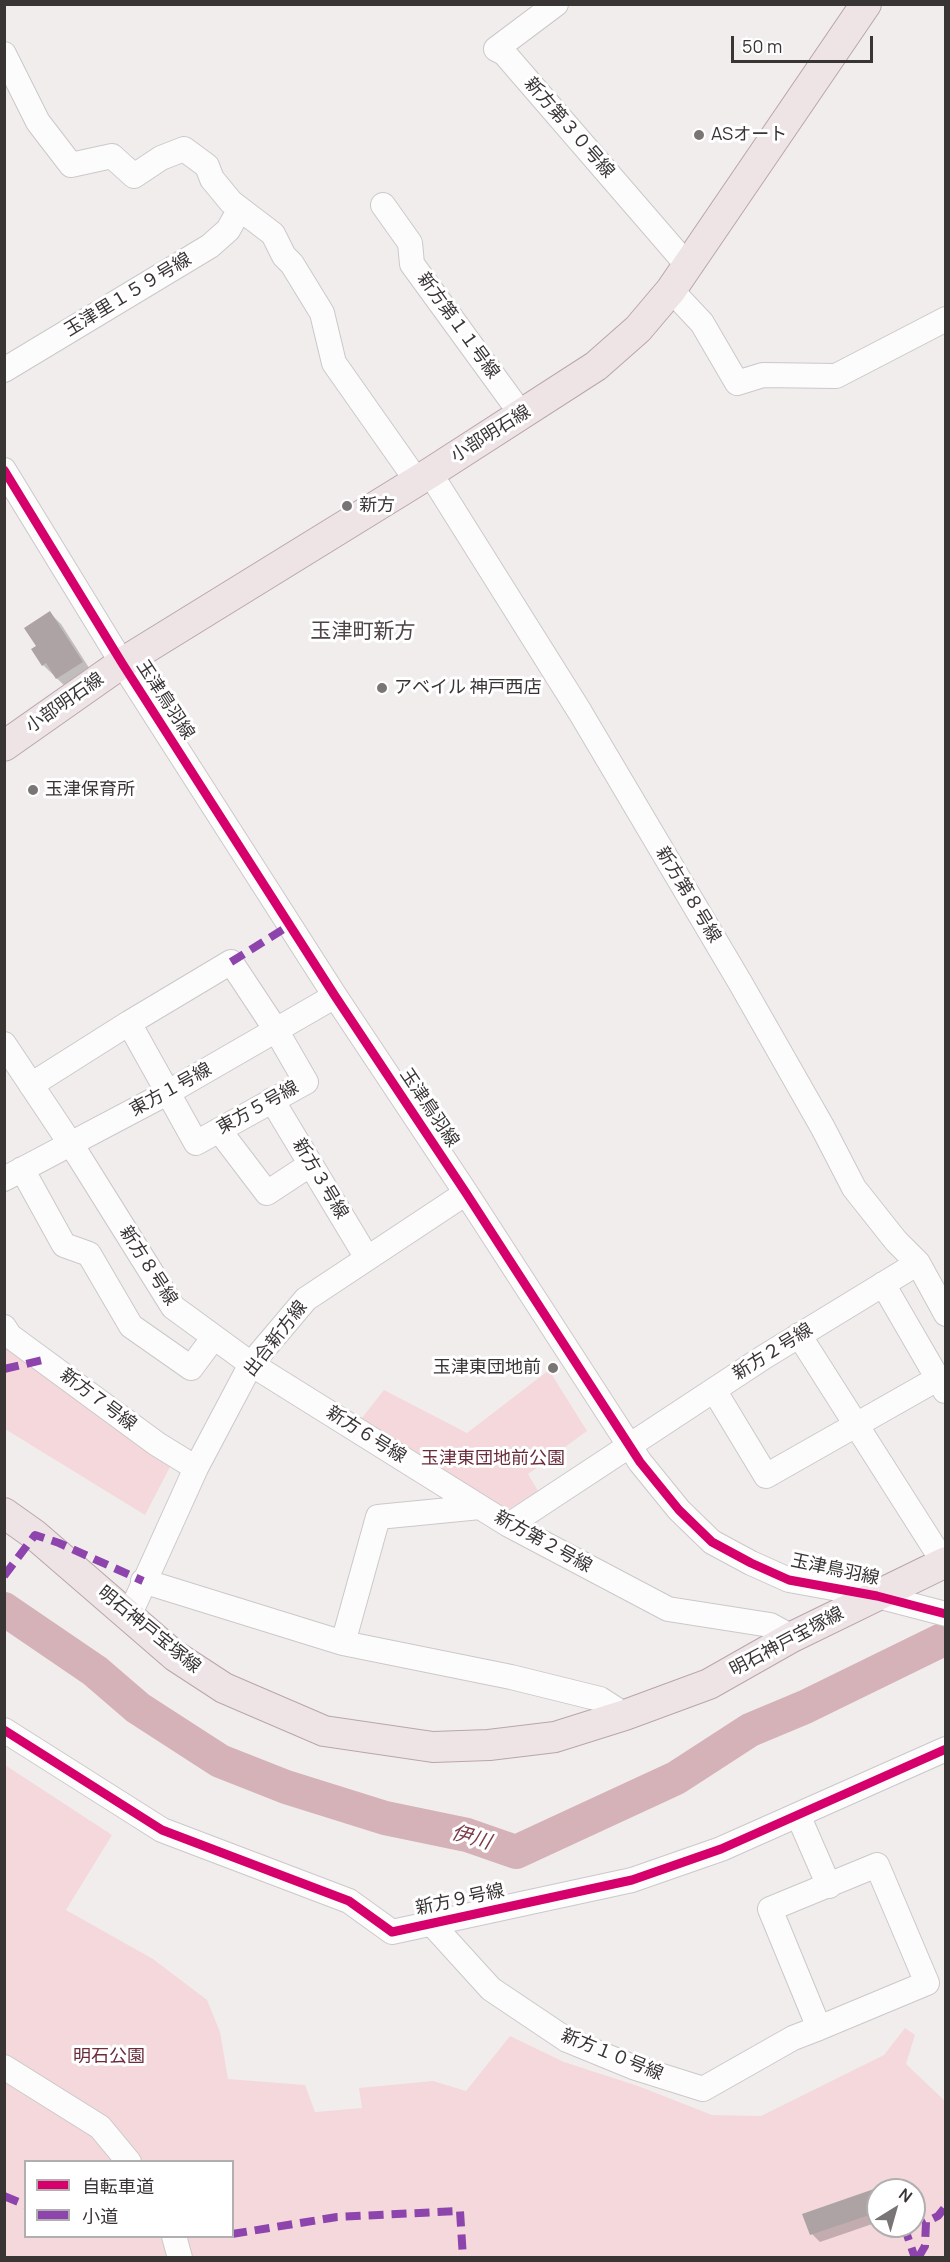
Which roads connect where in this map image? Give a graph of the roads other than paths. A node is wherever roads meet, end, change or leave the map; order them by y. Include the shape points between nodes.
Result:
1 (556, 4) edge
2 (866, 4) edge
3 (4, 54) edge
4 (383, 205) dead end
5 (240, 209) junction
6 (688, 266) junction
7 (671, 290) junction
8 (945, 319) edge
9 (4, 370) edge
10 (522, 414) junction
11 (4, 470) edge
12 (423, 477) junction
13 (122, 663) junction
14 (4, 746) edge
15 (335, 996) junction
16 (129, 1023) junction
17 (276, 1030) junction
18 (4, 1044) edge
19 (31, 1085) junction
20 (167, 1093) junction
21 (272, 1100) junction
22 (219, 1130) junction
23 (70, 1145) junction
24 (310, 1164) junction
25 (13, 1174) edge
26 (466, 1193) junction
27 (367, 1258) junction
28 (918, 1263) junction
29 (883, 1284) junction
30 (945, 1314) edge
31 (4, 1327) edge
32 (799, 1335) junction
33 (214, 1337) junction
34 (252, 1364) junction
35 (941, 1385) edge
36 (714, 1390) junction
37 (855, 1426) junction
38 (630, 1446) junction
39 (196, 1468) junction
40 (480, 1507) junction
41 (4, 1513) edge
42 (509, 1525) junction
43 (945, 1562) edge
44 (143, 1581) junction
45 (877, 1596) junction
46 (945, 1614) edge
47 (129, 1616) junction
48 (792, 1637) junction
49 (343, 1643) junction
50 (625, 1715) junction
51 (4, 1730) edge
52 (945, 1749) edge
53 (798, 1815) junction
54 (829, 1886) junction
55 (431, 1923) junction
56 (819, 2028) junction
57 (4, 2067) edge
58 (127, 2160) edge
59 (175, 2238) edge
60 (180, 2258) edge

1 - 6 street, 新方第３０号線 via 496,49 504,53
2 - 6 main road, 小部明石線
3 - 5 street, 新方第８号線 via 38,122 71,165 112,156 134,176 161,158 184,149 207,166 212,179
4 - 10 street, 新方第１１号線 via 410,243 412,264
5 - 9 street, 玉津里１５９号線 via 228,230 210,246
5 - 12 street, 新方第８号線 via 273,234 322,313 334,363
6 - 7 main road, 小部明石線
7 - 8 street via 702,323 737,383 763,375 836,376
7 - 10 main road, 小部明石線 via 638,329 596,366
10 - 12 main road, 小部明石線
11 - 13 street, 玉津鳥羽線
12 - 13 main road, 小部明石線
12 - 28 street, 新方第８号線 via 586,722 741,984 854,1188
13 - 14 main road, 小部明石線
13 - 15 street, 玉津鳥羽線
15 - 17 street, 東方１号線
15 - 26 street, 玉津鳥羽線
16 - 17 street, 東方５号線 via 231,962
16 - 19 street, 東方５号線
16 - 20 street, 東方５号線
17 - 20 street, 東方１号線
17 - 21 street, 東方５号線 via 306,1082
18 - 19 street, 新方８号線
19 - 23 street, 新方８号線
20 - 22 street, 東方５号線 via 196,1143
20 - 23 street, 東方１号線
21 - 22 street, 東方５号線
21 - 24 street, 新方３号線
22 - 24 street via 267,1193
23 - 25 street, 東方１号線
23 - 33 street, 新方８号線 via 173,1307
24 - 27 street, 新方３号線
25 - 33 street via 64,1245 89,1254 131,1326 191,1368
26 - 27 street, 出合新方線
26 - 38 street, 玉津鳥羽線
27 - 34 street, 出合新方線 via 306,1299
28 - 29 street, 新方２号線
28 - 30 street, 新方第８号線
29 - 32 street, 新方２号線
29 - 35 street
31 - 39 street, 新方７号線 via 10,1336 157,1444
32 - 36 street, 新方２号線
32 - 37 street
33 - 34 street, 新方８号線
34 - 39 street, 出合新方線
34 - 40 street, 新方６号線
35 - 37 street
36 - 37 street via 766,1476
36 - 38 street, 新方２号線
37 - 43 street
38 - 42 street, 新方２号線
38 - 45 street, 玉津鳥羽線 via 679,1510 712,1542 789,1580
39 - 44 street, 出合新方線
40 - 42 street, 新方第２号線
40 - 49 street, 新方第２号線 via 378,1517
41 - 47 main road, 明石神戸宝塚線
42 - 48 street, 新方第２号線 via 668,1609 770,1625
43 - 45 main road, 明石神戸宝塚線
44 - 47 street, 出合新方線
44 - 49 street, 明石神戸宝塚線
45 - 46 street, 玉津鳥羽線
45 - 48 main road, 明石神戸宝塚線
47 - 50 main road, 明石神戸宝塚線 via 175,1656 224,1688 324,1731 433,1747 489,1745 555,1737
48 - 50 main road, 明石神戸宝塚線 via 709,1684
49 - 50 street, 明石神戸宝塚線 via 600,1699
51 - 55 street, 新方９号線 via 162,1830 349,1901 392,1932
52 - 53 street, 新方９号線
53 - 54 street
53 - 55 street, 新方９号線 via 721,1849 632,1880
54 - 56 street via 770,1909
54 - 56 street, 新方１０号線 via 877,1865 927,1983
55 - 56 street, 新方１０号線 via 491,1989 567,2040 633,2067 703,2089 793,2038
57 - 58 street via 100,2127
59 - 60 street

